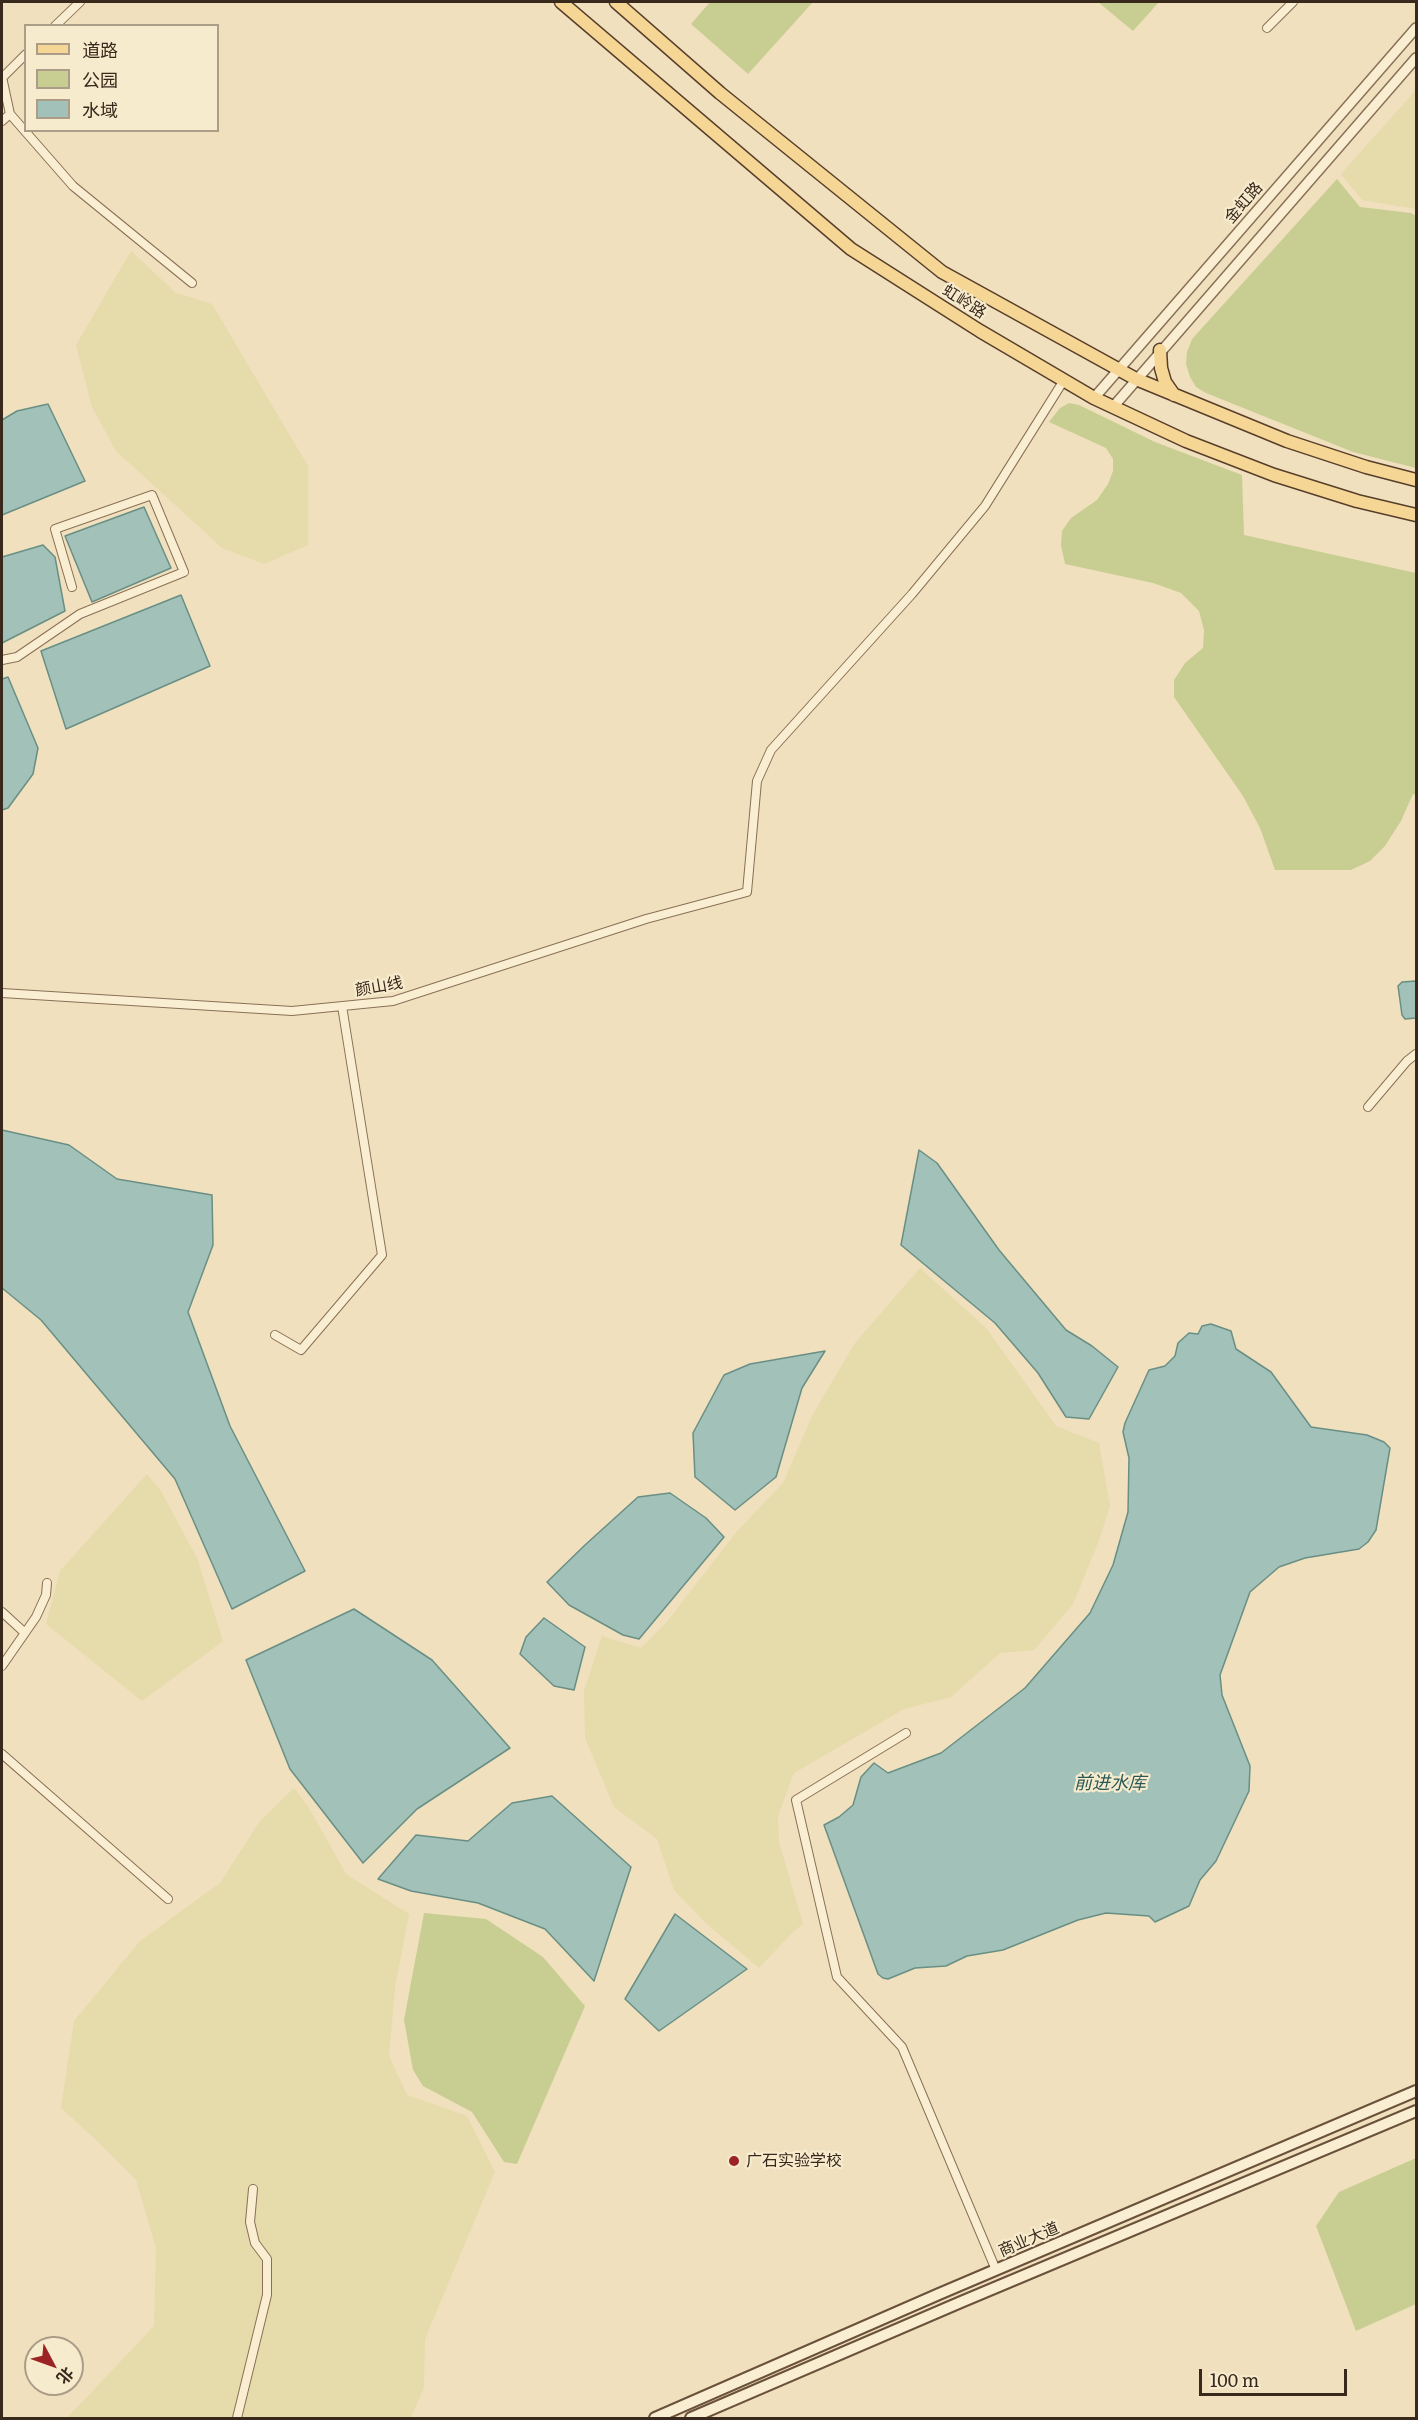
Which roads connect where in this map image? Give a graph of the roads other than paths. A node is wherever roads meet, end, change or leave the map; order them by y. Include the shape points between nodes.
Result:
1 (80, 2) edge
2 (561, 2) edge
3 (616, 2) edge
4 (1293, 2) edge
5 (57, 24) edge
6 (1267, 28) dead end
7 (1416, 28) edge
8 (24, 56) edge
9 (1416, 58) edge
10 (2, 77) edge
11 (10, 114) junction
12 (2, 120) edge
13 (24, 130) edge
14 (26, 132) edge
15 (192, 283) dead end
16 (1161, 350) junction
17 (1117, 370) junction
18 (1136, 379) junction
19 (1064, 380) junction
20 (1174, 396) junction
21 (1094, 398) junction
22 (1113, 407) junction
23 (1416, 480) edge
24 (1416, 515) edge
25 (72, 587) dead end
26 (2, 660) edge
27 (2, 993) edge
28 (342, 1006) junction
29 (1416, 1054) edge
30 (1368, 1107) dead end
31 (275, 1335) dead end
32 (47, 1583) dead end
33 (2, 1612) edge
34 (25, 1633) junction
35 (2, 1666) edge
36 (906, 1733) dead end
37 (2, 1754) edge
38 (168, 1899) dead end
39 (1416, 2091) edge
40 (1416, 2111) edge
41 (253, 2189) dead end
42 (996, 2270) junction
43 (237, 2418) edge
44 (655, 2418) edge
45 (691, 2418) edge

1 - 5 street
2 - 19 main road, 虹岭路 via 851,249
3 - 17 main road, 虹岭路 via 727,98 942,272
4 - 6 street
7 - 17 street, 金虹路
8 - 10 street
9 - 16 street, 金虹路
10 - 11 street
11 - 12 street
11 - 13 street
14 - 15 street via 73,186
16 - 18 street, 金虹路
16 - 20 main road via 1161,368
17 - 18 main road, 虹岭路
17 - 21 street, 金虹路
18 - 20 main road, 虹岭路
18 - 22 street, 金虹路
19 - 21 main road, 虹岭路
19 - 28 street, 颜山线 via 985,506 912,594 771,750 757,781 747,892 646,919 393,1001
20 - 23 main road, 虹岭路 via 1287,441
21 - 22 main road, 虹岭路
22 - 24 main road, 虹岭路 via 1274,475
25 - 26 street via 55,529 152,495 184,572 80,614 17,657
27 - 28 street, 颜山线 via 292,1011
28 - 31 street via 382,1255 301,1350
29 - 30 street
32 - 34 street via 46,1595
33 - 34 street
34 - 35 street
36 - 42 street via 796,1800 837,1977 902,2047
37 - 38 street
39 - 42 main road, 商业大道
40 - 45 main road, 商业大道
41 - 43 street via 250,2222 255,2242 267,2259 267,2295
42 - 44 main road, 商业大道

